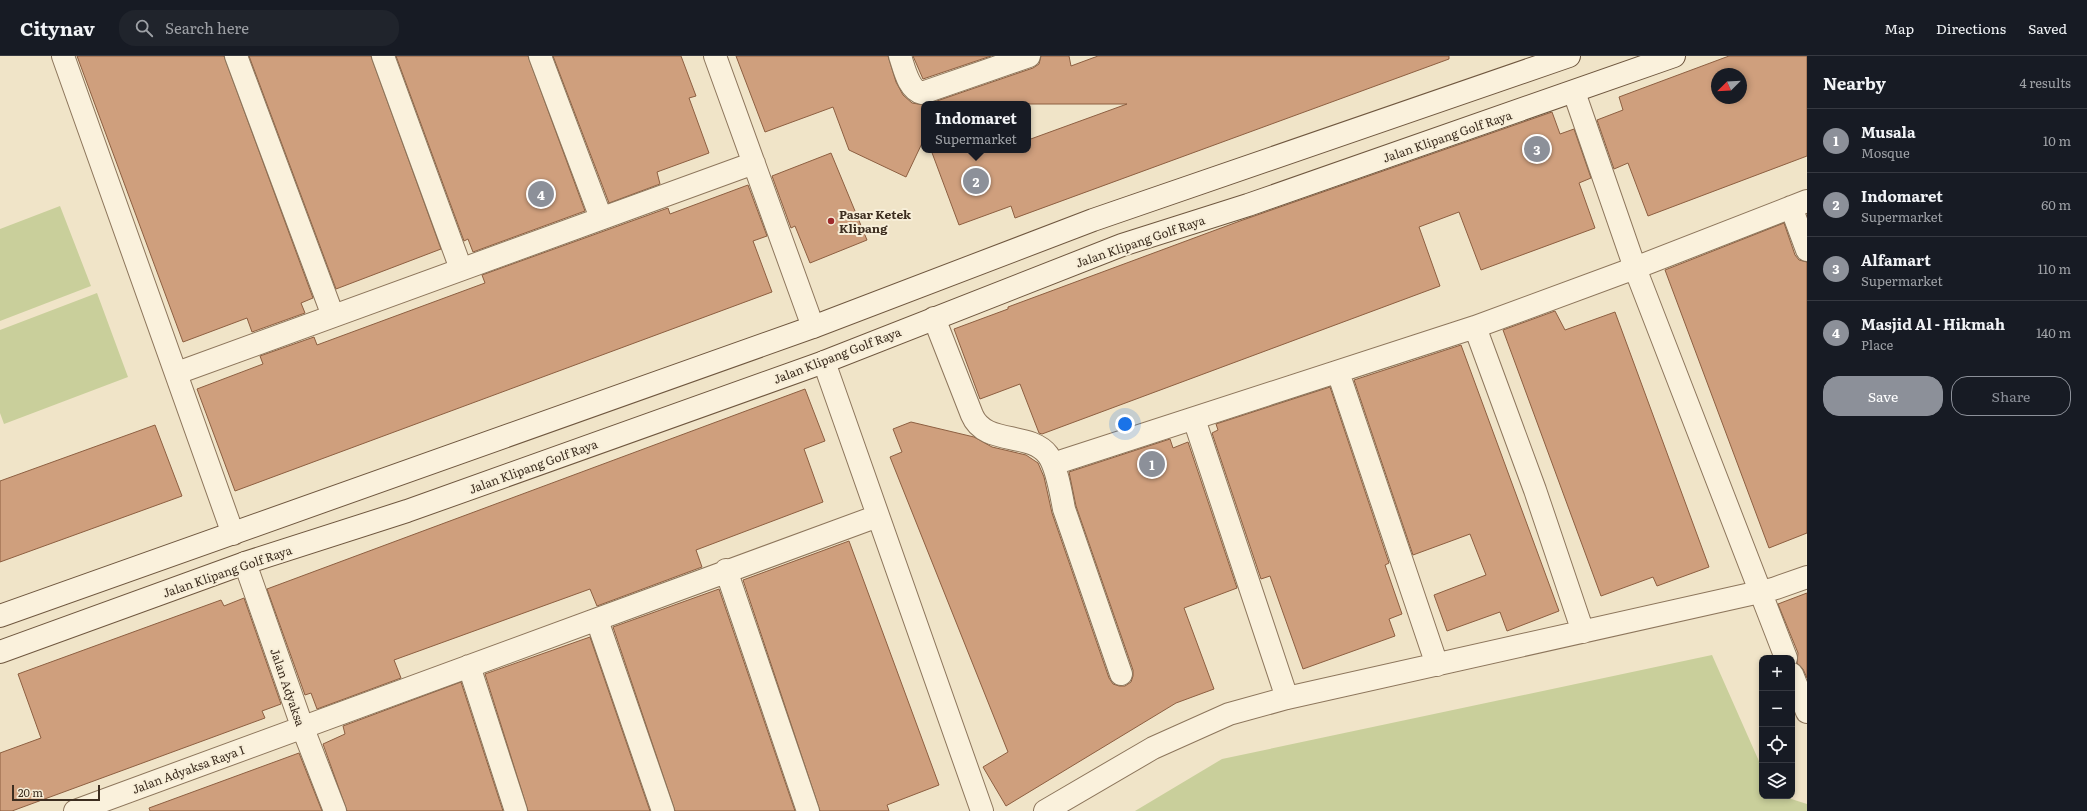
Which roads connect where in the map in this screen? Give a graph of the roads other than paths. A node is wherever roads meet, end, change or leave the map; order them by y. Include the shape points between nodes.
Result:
1 (63, 56) edge
2 (236, 56) edge
3 (383, 56) edge
4 (540, 56) edge
5 (715, 56) edge
6 (900, 56) edge
7 (1029, 56) edge
8 (1567, 56) edge
9 (1674, 56) edge
10 (1574, 92) junction
11 (754, 163) junction
12 (1799, 204) edge
13 (601, 218) junction
14 (1807, 250) edge
15 (1635, 268) junction
16 (461, 269) junction
17 (962, 270) junction
18 (976, 302) junction
19 (333, 316) junction
20 (934, 318) junction
21 (813, 327) junction
22 (1475, 327) junction
23 (824, 362) junction
24 (1338, 372) junction
25 (177, 373) junction
26 (1194, 419) junction
27 (1052, 464) junction
28 (878, 516) junction
29 (233, 534) junction
30 (245, 563) junction
31 (726, 570) junction
32 (122, 573) junction
33 (1807, 577) edge
34 (1759, 592) junction
35 (135, 604) junction
36 (0, 616) edge
37 (597, 620) junction
38 (1583, 632) junction
39 (0, 652) edge
40 (1785, 655) edge
41 (1436, 665) junction
42 (469, 666) junction
43 (1121, 674) dead end
44 (1795, 682) edge
45 (1287, 698) junction
46 (1807, 712) edge
47 (302, 726) junction
48 (75, 811) edge
49 (335, 811) edge
50 (516, 811) edge
51 (663, 811) edge
52 (808, 811) edge
53 (982, 811) edge
54 (1045, 811) edge

1 - 25 street
2 - 19 street
3 - 16 street
4 - 13 street
5 - 11 street
6 - 7 street via 914,89 922,93
8 - 17 street via 1093,220
9 - 10 street, Jalan Klipang Golf Raya
10 - 15 street
10 - 18 street, Jalan Klipang Golf Raya via 1248,205 1122,245
11 - 13 street
11 - 21 street
12 - 14 street
12 - 15 street
13 - 16 street
15 - 22 street
15 - 34 street
16 - 19 street
17 - 18 street
17 - 21 street
18 - 20 street, Jalan Klipang Golf Raya
19 - 25 street
20 - 23 street, Jalan Klipang Golf Raya
20 - 27 street via 975,422 985,431 1040,447 1049,456
21 - 29 street
22 - 24 street
22 - 38 street via 1535,490
23 - 28 street
23 - 30 street, Jalan Klipang Golf Raya via 407,511
24 - 26 street
24 - 41 street
25 - 29 street
26 - 27 street
26 - 45 street
27 - 43 street via 1064,509
28 - 31 street, Jalan Adyaksa Raya I
28 - 53 street
29 - 32 street
30 - 35 street, Jalan Klipang Golf Raya
30 - 47 street, Jalan Adyaksa
31 - 37 street, Jalan Adyaksa Raya I
31 - 52 street
32 - 35 street
32 - 36 street
33 - 34 street
34 - 38 street
34 - 40 street
35 - 39 street, Jalan Klipang Golf Raya
37 - 42 street, Jalan Adyaksa Raya I
37 - 51 street
38 - 41 street
41 - 45 street
42 - 47 street, Jalan Adyaksa Raya I
42 - 50 street
44 - 46 street
45 - 54 street via 1229,714 1153,748
47 - 48 street, Jalan Adyaksa Raya I
47 - 49 street, Jalan Adyaksa

